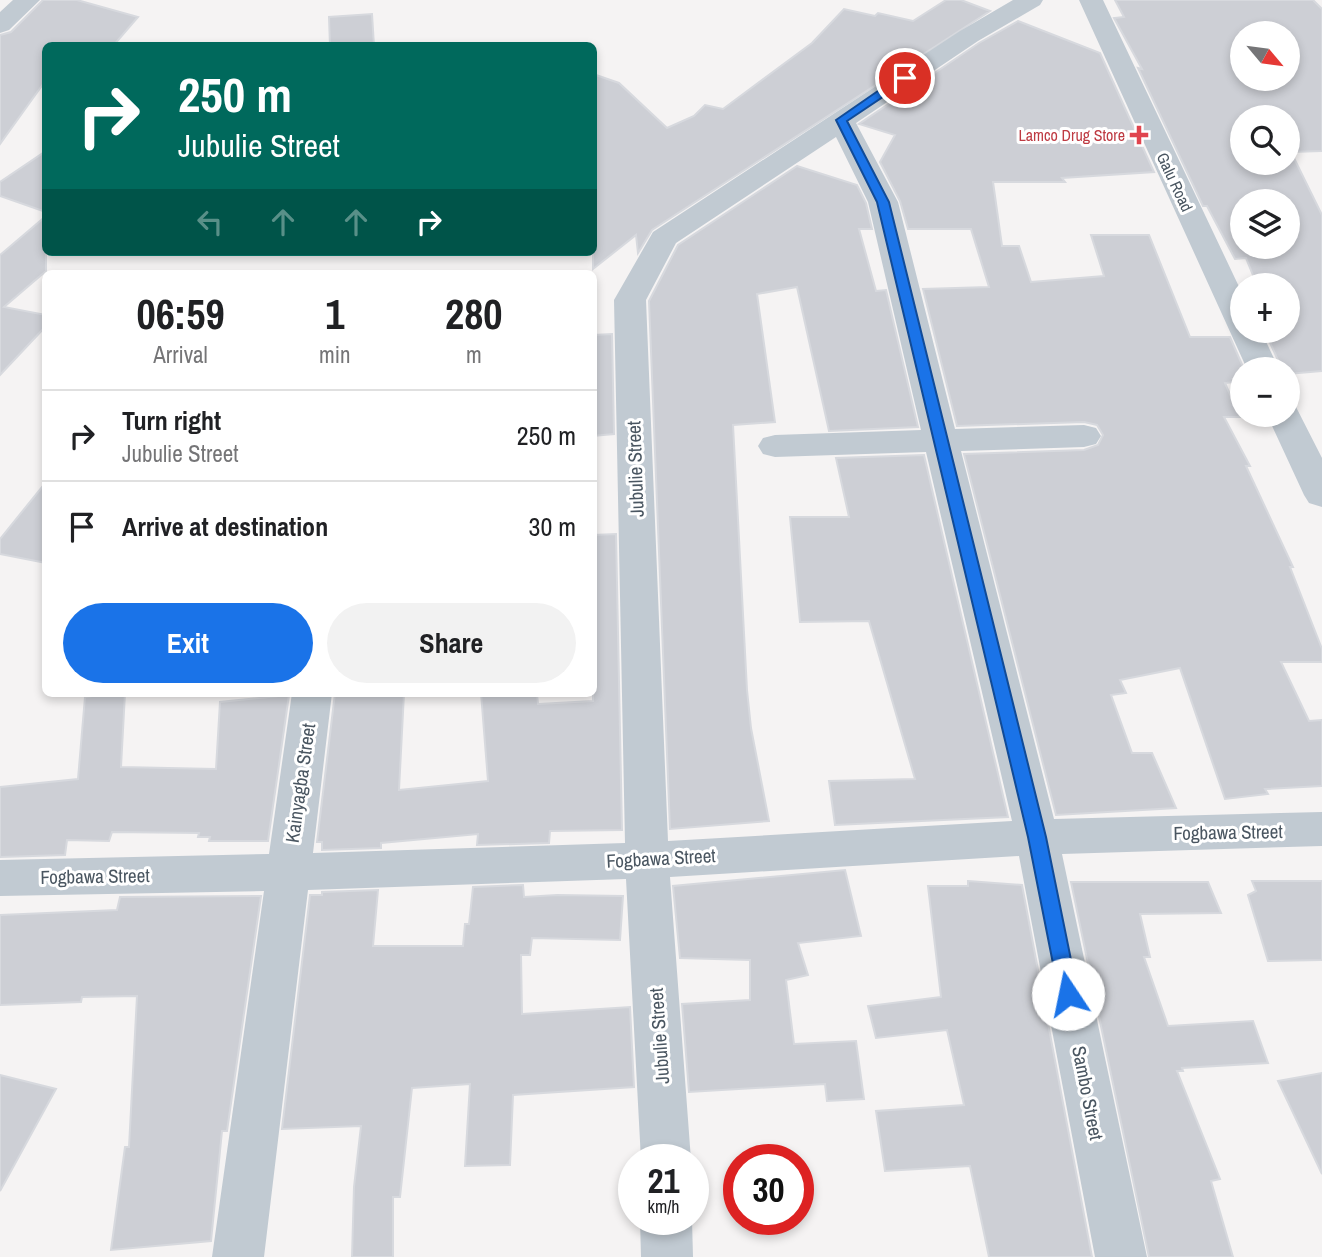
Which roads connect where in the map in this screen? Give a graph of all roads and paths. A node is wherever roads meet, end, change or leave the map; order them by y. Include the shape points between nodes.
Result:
1 (28, 0) edge
2 (1031, 0) edge
3 (1091, 0) edge
4 (0, 25) edge
5 (841, 120) junction
6 (1230, 299) edge
7 (1290, 427) edge
8 (1084, 436) dead end
9 (941, 441) junction
10 (775, 446) dead end
11 (1322, 495) edge
12 (312, 697) edge
13 (1322, 830) edge
14 (1037, 837) junction
15 (647, 860) junction
16 (287, 872) junction
17 (0, 878) edge
18 (665, 1144) edge
19 (666, 1235) edge
20 (238, 1257) edge
21 (667, 1257) edge
22 (1121, 1257) edge

1 - 4 street
2 - 5 street, Jubulie Street
3 - 6 street, Galu Road
5 - 9 street, Sambo Street via 883,202
5 - 15 street, Jubulie Street via 664,238 630,300
7 - 11 street
8 - 9 street
9 - 10 street
9 - 14 street, Sambo Street
12 - 16 street, Kainyagba Street
13 - 14 street, Fogbawa Street
14 - 15 street, Fogbawa Street
14 - 22 street, Sambo Street
15 - 16 street, Fogbawa Street
15 - 18 street, Jubulie Street
16 - 17 street, Fogbawa Street
16 - 20 street, Kainyagba Street
19 - 21 street

